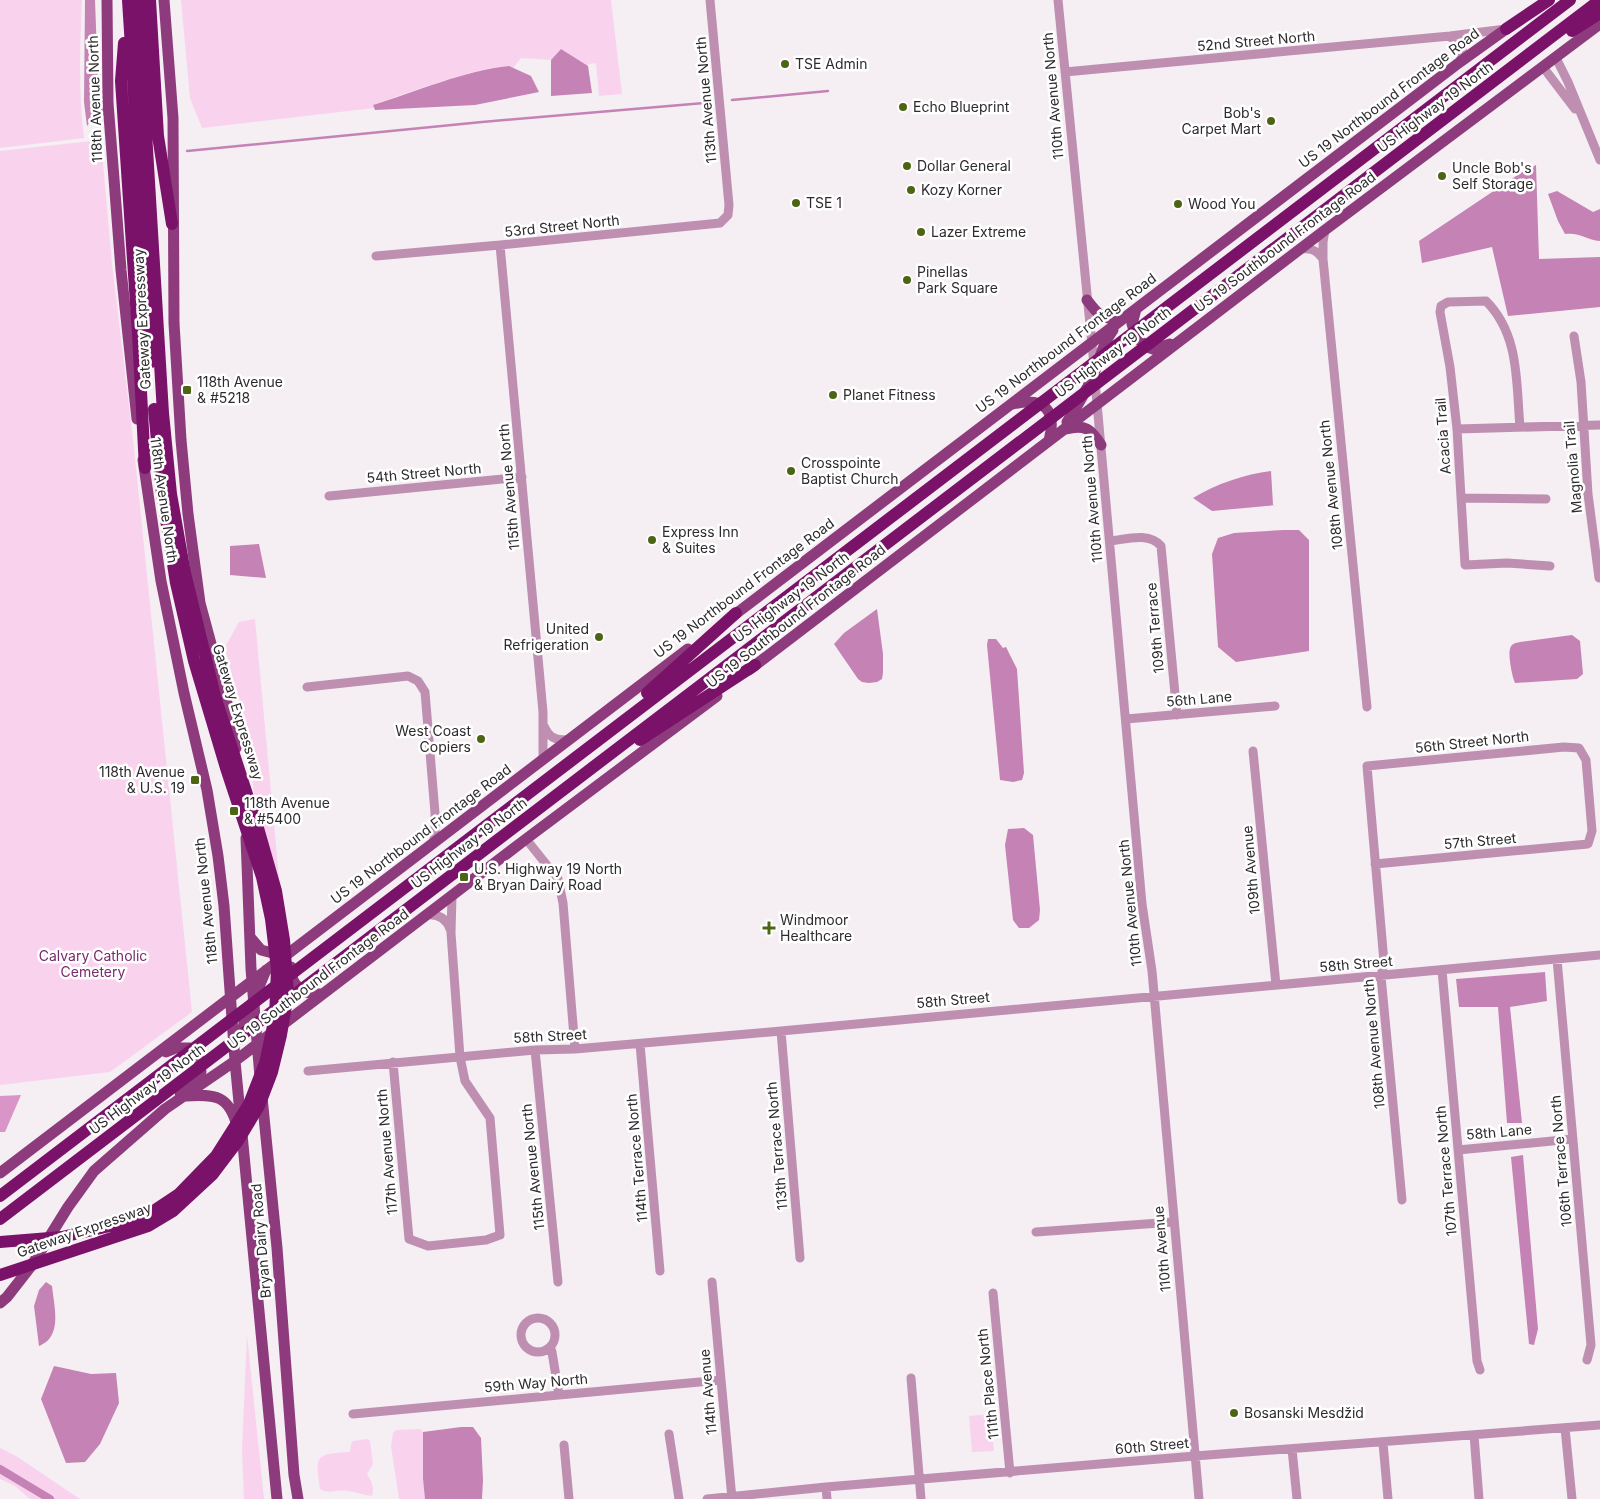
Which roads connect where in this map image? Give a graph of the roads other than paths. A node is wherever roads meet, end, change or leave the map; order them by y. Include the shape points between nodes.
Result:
1 (107, 0) edge
2 (150, 0) edge
3 (164, 0) edge
4 (710, 0) edge
5 (1058, 0) edge
6 (1549, 0) edge
7 (1570, 0) edge
8 (1600, 0) edge
9 (131, 1) edge
10 (1600, 13) edge
11 (1600, 24) edge
12 (1506, 29) junction
13 (1450, 36) junction
14 (1556, 58) junction
15 (1460, 62) junction
16 (1514, 66) junction
17 (1544, 67) junction
18 (1065, 72) junction
19 (1582, 117) junction
20 (1600, 160) edge
21 (728, 197) joint
22 (172, 224) junction
23 (1325, 230) junction
24 (500, 246) junction
25 (1300, 249) junction
26 (376, 256) dead end
27 (1323, 259) junction
28 (150, 272) junction
29 (1087, 300) junction
30 (1136, 309) junction
31 (1121, 320) junction
32 (1574, 336) dead end
33 (1182, 340) junction
34 (1091, 342) junction
35 (1143, 369) junction
36 (1094, 373) junction
37 (1044, 379) junction
38 (1098, 403) junction
39 (1010, 405) junction
40 (1600, 425) edge
41 (1583, 426) junction
42 (1520, 427) junction
43 (1457, 429) junction
44 (1062, 430) junction
45 (1049, 441) junction
46 (1101, 445) junction
47 (145, 468) junction
48 (522, 477) junction
49 (329, 496) dead end
50 (1461, 498) junction
51 (1546, 499) dead end
52 (1596, 523) edge
53 (1110, 541) junction
54 (1550, 566) dead end
55 (1598, 578) dead end
56 (736, 613) junction
57 (755, 665) junction
58 (307, 687) dead end
59 (1275, 706) dead end
60 (1367, 707) dead end
61 (1177, 714) junction
62 (1126, 719) junction
63 (544, 726) junction
64 (567, 740) junction
65 (597, 741) junction
66 (1253, 751) dead end
67 (543, 759) junction
68 (1367, 766) joint
69 (572, 783) junction
70 (435, 814) junction
71 (456, 827) junction
72 (526, 839) junction
73 (433, 844) junction
74 (1588, 844) joint
75 (1375, 864) junction
76 (452, 896) junction
77 (427, 915) junction
78 (451, 933) junction
79 (250, 937) junction
80 (298, 947) junction
81 (1600, 955) edge
82 (286, 957) junction
83 (1557, 959) junction
84 (266, 970) junction
85 (1442, 970) junction
86 (1381, 976) junction
87 (252, 980) junction
88 (1276, 985) junction
89 (322, 994) junction
90 (1154, 996) junction
91 (231, 998) junction
92 (250, 1009) junction
93 (288, 1020) junction
94 (197, 1024) junction
95 (237, 1024) junction
96 (781, 1031) junction
97 (256, 1044) junction
98 (640, 1044) junction
99 (575, 1049) junction
100 (535, 1050) junction
101 (155, 1056) junction
102 (460, 1057) junction
103 (235, 1061) junction
104 (392, 1062) junction
105 (308, 1071) dead end
106 (213, 1077) junction
107 (180, 1091) junction
108 (165, 1109) junction
109 (1573, 1139) junction
110 (1458, 1150) junction
111 (244, 1153) junction
112 (0, 1173) edge
113 (0, 1196) edge
114 (1402, 1200) dead end
115 (0, 1219) edge
116 (1173, 1222) junction
117 (1036, 1232) dead end
118 (0, 1242) edge
119 (800, 1258) dead end
120 (660, 1271) dead end
121 (0, 1275) edge
122 (558, 1282) dead end
123 (712, 1282) dead end
124 (993, 1293) dead end
125 (0, 1303) edge
126 (550, 1347) dead end
127 (1587, 1360) dead end
128 (1480, 1370) dead end
129 (910, 1378) dead end
130 (721, 1380) junction
131 (559, 1395) junction
132 (353, 1414) dead end
133 (1600, 1425) edge
134 (1565, 1428) junction
135 (669, 1434) dead end
136 (1474, 1435) junction
137 (1383, 1443) junction
138 (564, 1445) dead end
139 (1292, 1449) junction
140 (1195, 1456) junction
141 (1010, 1472) junction
142 (919, 1480) junction
143 (826, 1487) junction
144 (732, 1498) edge
145 (277, 1499) edge
146 (298, 1499) edge
147 (569, 1499) edge
148 (679, 1499) edge
149 (707, 1499) edge
150 (827, 1499) edge
151 (921, 1499) edge
152 (1199, 1499) edge
153 (1297, 1499) edge
154 (1388, 1499) edge
155 (1479, 1499) edge
156 (1572, 1499) edge

1 - 47 main road, 118th Avenue North via 108,103 114,179 136,408
2 - 22 highway via 158,136
3 - 22 main road, 118th Avenue North via 173,118
4 - 21 street, 113th Avenue North
5 - 18 street, 110th Avenue North
6 - 12 highway
7 - 65 highway, US Highway 19 North
8 - 16 highway, US Highway 19 North
9 - 28 highway, Gateway Expressway
9 - 47 highway via 121,80
10 - 16 highway
11 - 14 main road, US 19 Southbound Frontage Road
12 - 13 street, 52nd Street North
12 - 15 main road, US 19 Northbound Frontage Road
13 - 15 street via 1462,44
13 - 18 street, 52nd Street North
14 - 17 main road, US 19 Southbound Frontage Road
14 - 19 street
15 - 30 main road, US 19 Northbound Frontage Road
16 - 69 highway, US Highway 19 North
17 - 19 street
17 - 23 main road, US 19 Southbound Frontage Road
18 - 29 street, 110th Avenue North
19 - 20 street
21 - 24 street, 53rd Street North via 728,215 720,223
22 - 79 main road, 118th Avenue North via 180,440 188,514 200,603 231,718 239,763 247,845
23 - 25 main road, US 19 Southbound Frontage Road
23 - 27 street, 108th Avenue North
24 - 26 street, 53rd Street North
24 - 48 street, 115th Avenue North
25 - 27 street via 1317,251
25 - 33 main road, US 19 Southbound Frontage Road
27 - 60 street, 108th Avenue North
28 - 118 highway, Gateway Expressway via 156,433 176,582 194,661 262,877 277,969 275,1017 265,1063 249,1104 216,1156 180,1194 152,1212 123,1223 62,1237
28 - 121 highway, Gateway Expressway via 171,494 185,573 215,696 276,891 288,994 272,1072 259,1106 238,1141 206,1181 173,1211 148,1226
29 - 31 main road via 1098,315
29 - 34 street, 110th Avenue North
30 - 31 main road, US 19 Northbound Frontage Road
30 - 33 main road via 1132,324 1136,338 1147,347 1163,348
31 - 34 main road, US 19 Northbound Frontage Road
31 - 36 main road via 1104,342
32 - 41 street, Magnolia Trail
33 - 35 main road, US 19 Southbound Frontage Road
34 - 36 street, 110th Avenue North
34 - 37 main road, US 19 Northbound Frontage Road
35 - 36 main road
35 - 38 main road, US 19 Southbound Frontage Road
36 - 37 main road
36 - 38 street, 110th Avenue North
36 - 44 main road via 1086,393
37 - 39 main road, US 19 Northbound Frontage Road
38 - 44 main road, US 19 Southbound Frontage Road
38 - 46 street, 110th Avenue North
39 - 45 main road via 1027,401 1046,406 1052,429
39 - 56 main road, US 19 Northbound Frontage Road
40 - 41 street
41 - 42 street
41 - 52 street, Magnolia Trail
42 - 43 street
42 - 43 street, Acacia Trail via 1512,344 1506,328 1486,301 1448,302 1441,306 1440,312
43 - 50 street, Acacia Trail
44 - 45 main road, US 19 Southbound Frontage Road
44 - 46 main road via 1084,427
45 - 57 main road, US 19 Southbound Frontage Road
46 - 53 street, 110th Avenue North
47 - 91 main road, 118th Avenue North via 165,599 215,836
48 - 49 street, 54th Street North
48 - 63 street, 115th Avenue North
50 - 51 street
50 - 54 street, Acacia Trail via 1465,565
52 - 55 street, Magnolia Trail
53 - 61 street, 109th Terrace via 1149,538 1161,546
53 - 62 street, 110th Avenue North
56 - 64 main road, US 19 Northbound Frontage Road
56 - 65 highway
57 - 69 highway
57 - 72 main road, US 19 Southbound Frontage Road
58 - 70 street via 408,676 418,681 424,692
59 - 61 street, 56th Lane
61 - 62 street, 56th Lane
62 - 90 street, 110th Avenue North via 1142,904
63 - 64 street via 551,737
63 - 67 street, 115th Avenue North
64 - 67 main road, US 19 Northbound Frontage Road
65 - 113 highway, US Highway 19 North
66 - 88 street, 109th Avenue
67 - 71 main road, US 19 Northbound Frontage Road
68 - 74 street, 56th Street North via 1579,748 1586,760 1592,822
68 - 75 street, 108th Avenue North
69 - 107 highway, US Highway 19 North via 322,974
70 - 71 street via 439,822
70 - 73 street
71 - 73 main road, US 19 Northbound Frontage Road
72 - 76 main road, US 19 Southbound Frontage Road
72 - 99 street via 558,879 563,903
73 - 80 main road, US 19 Northbound Frontage Road
74 - 75 street, 57th Street
75 - 86 street, 108th Avenue North via 1384,962
76 - 77 main road, US 19 Southbound Frontage Road
76 - 78 street
77 - 78 street via 442,917
77 - 89 main road, US 19 Southbound Frontage Road
78 - 102 street
79 - 82 main road via 261,950
79 - 87 main road, 118th Avenue North
80 - 82 main road, US 19 Northbound Frontage Road
80 - 89 main road via 293,956 291,976 308,994
81 - 83 street, 58th Street
82 - 84 main road, US 19 Northbound Frontage Road
83 - 85 street, 58th Street
83 - 109 street, 106th Terrace North
84 - 87 main road, US 19 Northbound Frontage Road
84 - 92 main road
85 - 86 street, 58th Street
85 - 110 street, 107th Terrace North
86 - 88 street, 58th Street
86 - 114 street, 108th Avenue North
87 - 91 main road, US 19 Northbound Frontage Road
87 - 92 main road, Bryan Dairy Road
88 - 90 street, 58th Street
89 - 93 main road, US 19 Southbound Frontage Road
90 - 96 street, 58th Street
90 - 116 street, 110th Avenue
91 - 92 main road
91 - 94 main road, US 19 Northbound Frontage Road
91 - 95 main road, Bryan Dairy Road
92 - 93 main road via 270,1022
92 - 95 main road
92 - 97 main road, Bryan Dairy Road
93 - 97 main road, US 19 Southbound Frontage Road
94 - 95 main road via 210,1020
94 - 101 main road, US 19 Northbound Frontage Road
95 - 97 main road
95 - 103 main road, Bryan Dairy Road
95 - 106 main road
96 - 98 street, 58th Street
96 - 119 street, 113th Terrace North
97 - 103 main road, US 19 Southbound Frontage Road
97 - 146 main road, Bryan Dairy Road
98 - 99 street, 58th Street
98 - 120 street, 114th Terrace North
99 - 100 street, 58th Street
100 - 102 street, 58th Street
100 - 122 street, 115th Avenue North
101 - 108 main road via 176,1048 190,1048 199,1059 200,1072
101 - 112 main road, US 19 Northbound Frontage Road
102 - 104 street, 58th Street
102 - 104 street, 117th Avenue North via 465,1081 490,1118 500,1235 486,1240 428,1246 409,1239
103 - 106 main road, US 19 Southbound Frontage Road
103 - 111 main road, Bryan Dairy Road
104 - 105 street, 58th Street
106 - 107 main road, US 19 Southbound Frontage Road
107 - 108 main road, US 19 Southbound Frontage Road
107 - 111 main road via 215,1096 227,1103
107 - 115 highway, US Highway 19 North
108 - 125 main road, US 19 Southbound Frontage Road via 94,1171 32,1265
109 - 110 street, 58th Lane
109 - 127 street, 106th Terrace North via 1591,1345
110 - 128 street, 107th Terrace North
111 - 145 main road, Bryan Dairy Road
116 - 117 street
116 - 140 street, 110th Avenue
123 - 130 street, 114th Avenue
124 - 141 street, 111th Place North
126 - 131 street
129 - 142 street
130 - 131 street, 59th Way North
130 - 144 street, 114th Avenue
131 - 132 street, 59th Way North
133 - 134 street, 60th Street
134 - 136 street, 60th Street
134 - 156 street
135 - 148 street
136 - 137 street, 60th Street
136 - 155 street
137 - 139 street, 60th Street
137 - 154 street
138 - 147 street
139 - 140 street, 60th Street
139 - 153 street
140 - 141 street, 60th Street
140 - 152 street, 110th Avenue
141 - 142 street, 60th Street
142 - 143 street, 60th Street
142 - 151 street
143 - 144 street, 60th Street
143 - 150 street
144 - 149 street, 60th Street

